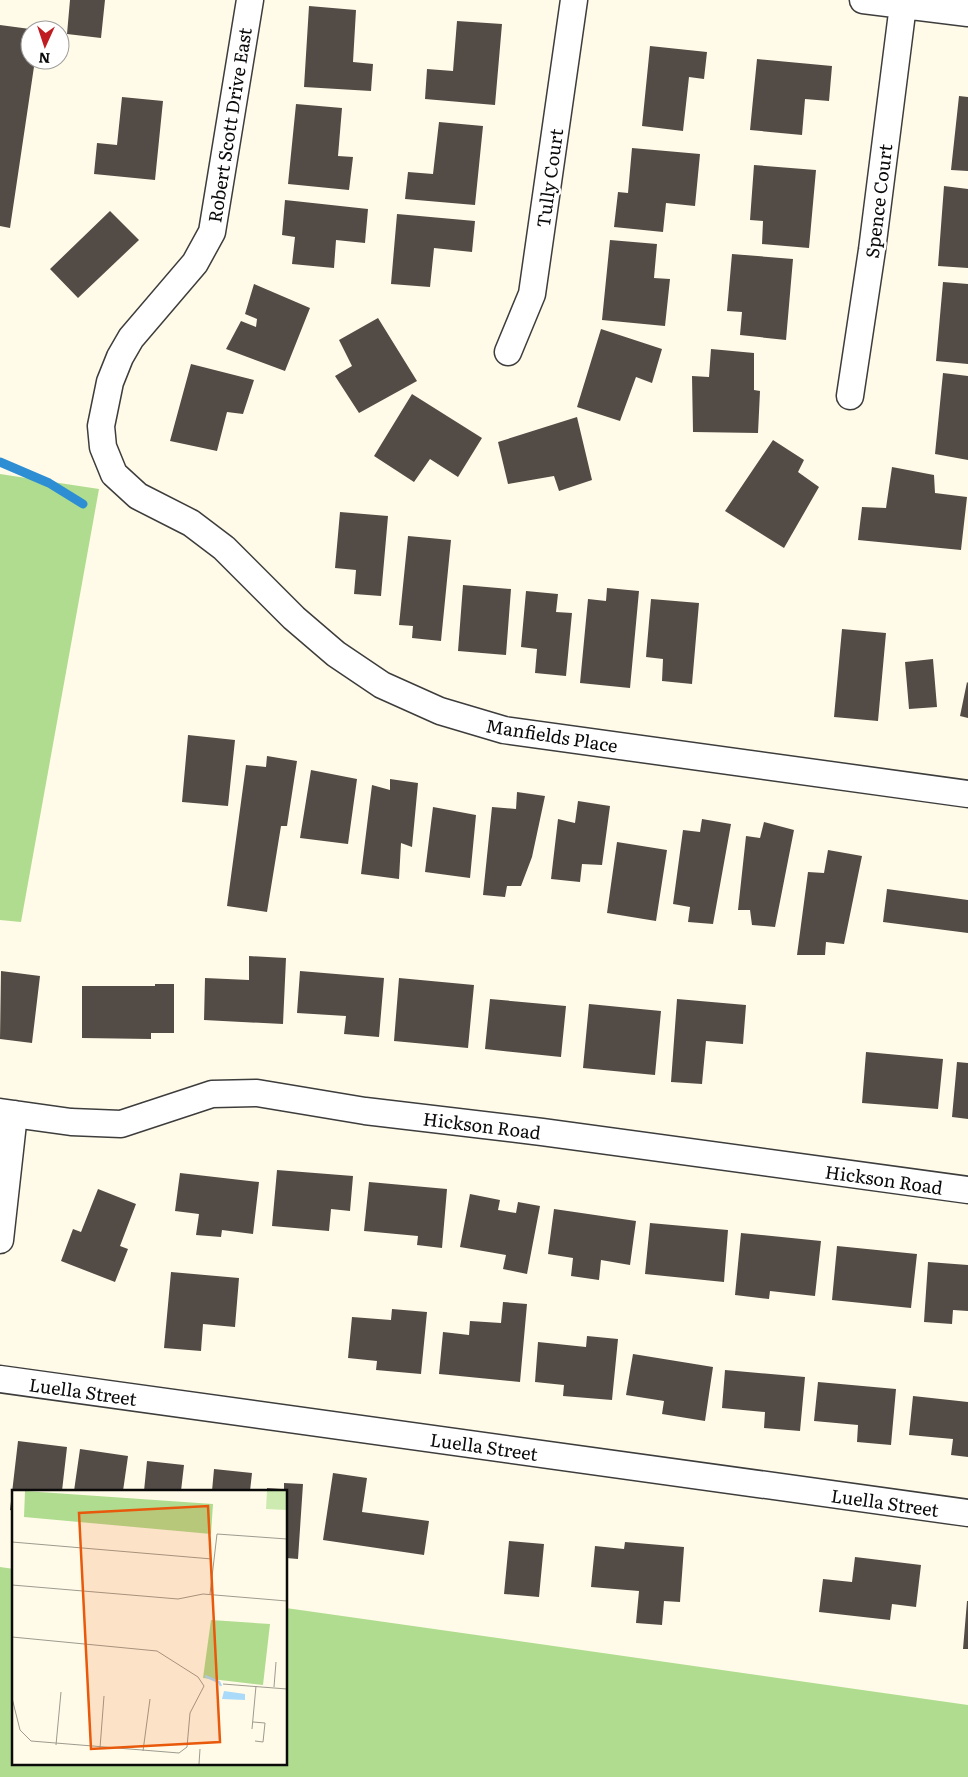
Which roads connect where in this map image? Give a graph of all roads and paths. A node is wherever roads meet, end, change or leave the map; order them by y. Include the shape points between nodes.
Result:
1 (250, 0) edge
2 (574, 0) edge
3 (863, 0) edge
4 (903, 5) junction
5 (968, 14) edge
6 (508, 352) dead end
7 (850, 396) dead end
8 (101, 426) joint
9 (968, 794) edge
10 (7, 1113) edge
11 (968, 1190) edge
12 (0, 1240) edge
13 (0, 1379) edge
14 (968, 1513) edge

1 - 8 street, Robert Scott Drive East via 212,232 196,263 132,338 120,357 110,382
2 - 6 street, Tully Court via 532,294
3 - 4 street
4 - 5 street
4 - 7 street, Spence Court
8 - 9 street, Manfields Place via 104,447 114,474 138,496 191,523 224,548 294,618 336,654 382,685 440,711 504,730
10 - 11 street, Hickson Road via 71,1122 121,1124 212,1094 257,1093
10 - 12 street
13 - 14 street, Luella Street

